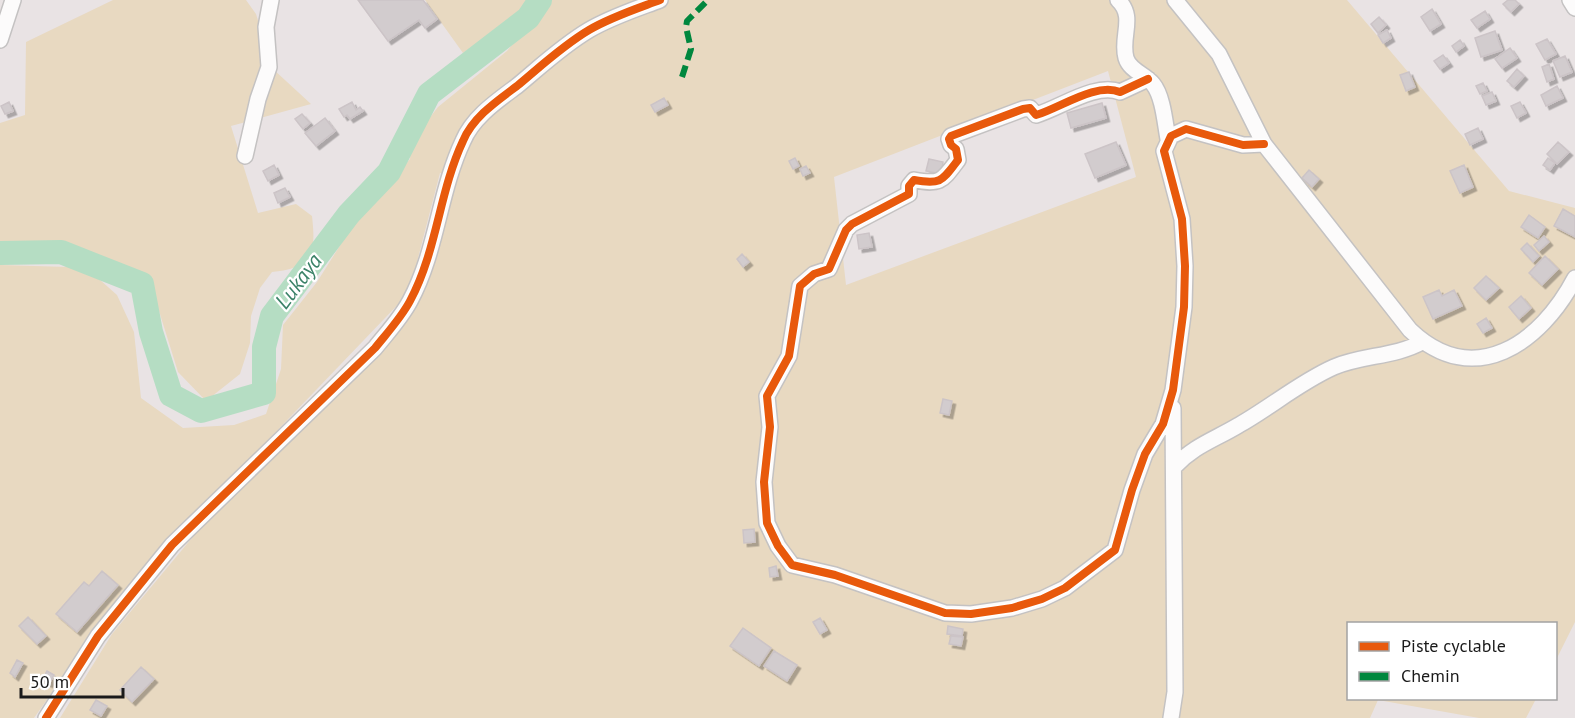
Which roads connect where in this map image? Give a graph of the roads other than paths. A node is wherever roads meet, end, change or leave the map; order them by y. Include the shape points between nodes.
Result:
1 (13, 0) edge
2 (271, 0) edge
3 (1119, 0) edge
4 (1175, 0) edge
5 (1570, 0) edge
6 (653, 1) edge
7 (1575, 8) edge
8 (0, 40) edge
9 (1148, 79) junction
10 (1168, 139) junction
11 (1264, 144) junction
12 (245, 156) dead end
13 (1575, 278) edge
14 (1422, 342) junction
15 (1173, 390) junction
16 (1174, 466) junction
17 (46, 718) edge
18 (1171, 718) edge

1 - 8 street
2 - 12 street via 266,27 269,67
3 - 9 street via 1128,12 1124,45 1127,61
4 - 11 street via 1219,54
5 - 7 street
6 - 17 street via 589,30 557,51 472,126 447,181 422,275 393,327 172,545 98,636
9 - 10 street via 1157,91
9 - 15 street via 1120,92 1111,88 1081,96 1036,115 1030,108 1023,109 957,132 949,139 958,160 944,179 934,183 914,180 909,194 849,226 829,269 814,274 800,286 789,356 767,396 768,523 792,565 835,575 945,613 1012,608 1042,599 1065,588 1114,550 1145,454 1163,424
10 - 11 street via 1186,129 1243,145
10 - 15 street via 1165,159 1182,219 1185,266
11 - 14 street
13 - 14 street via 1534,334 1509,351 1482,359 1454,358
14 - 16 street via 1412,348 1335,367 1189,451
15 - 16 street
16 - 18 street via 1175,692

